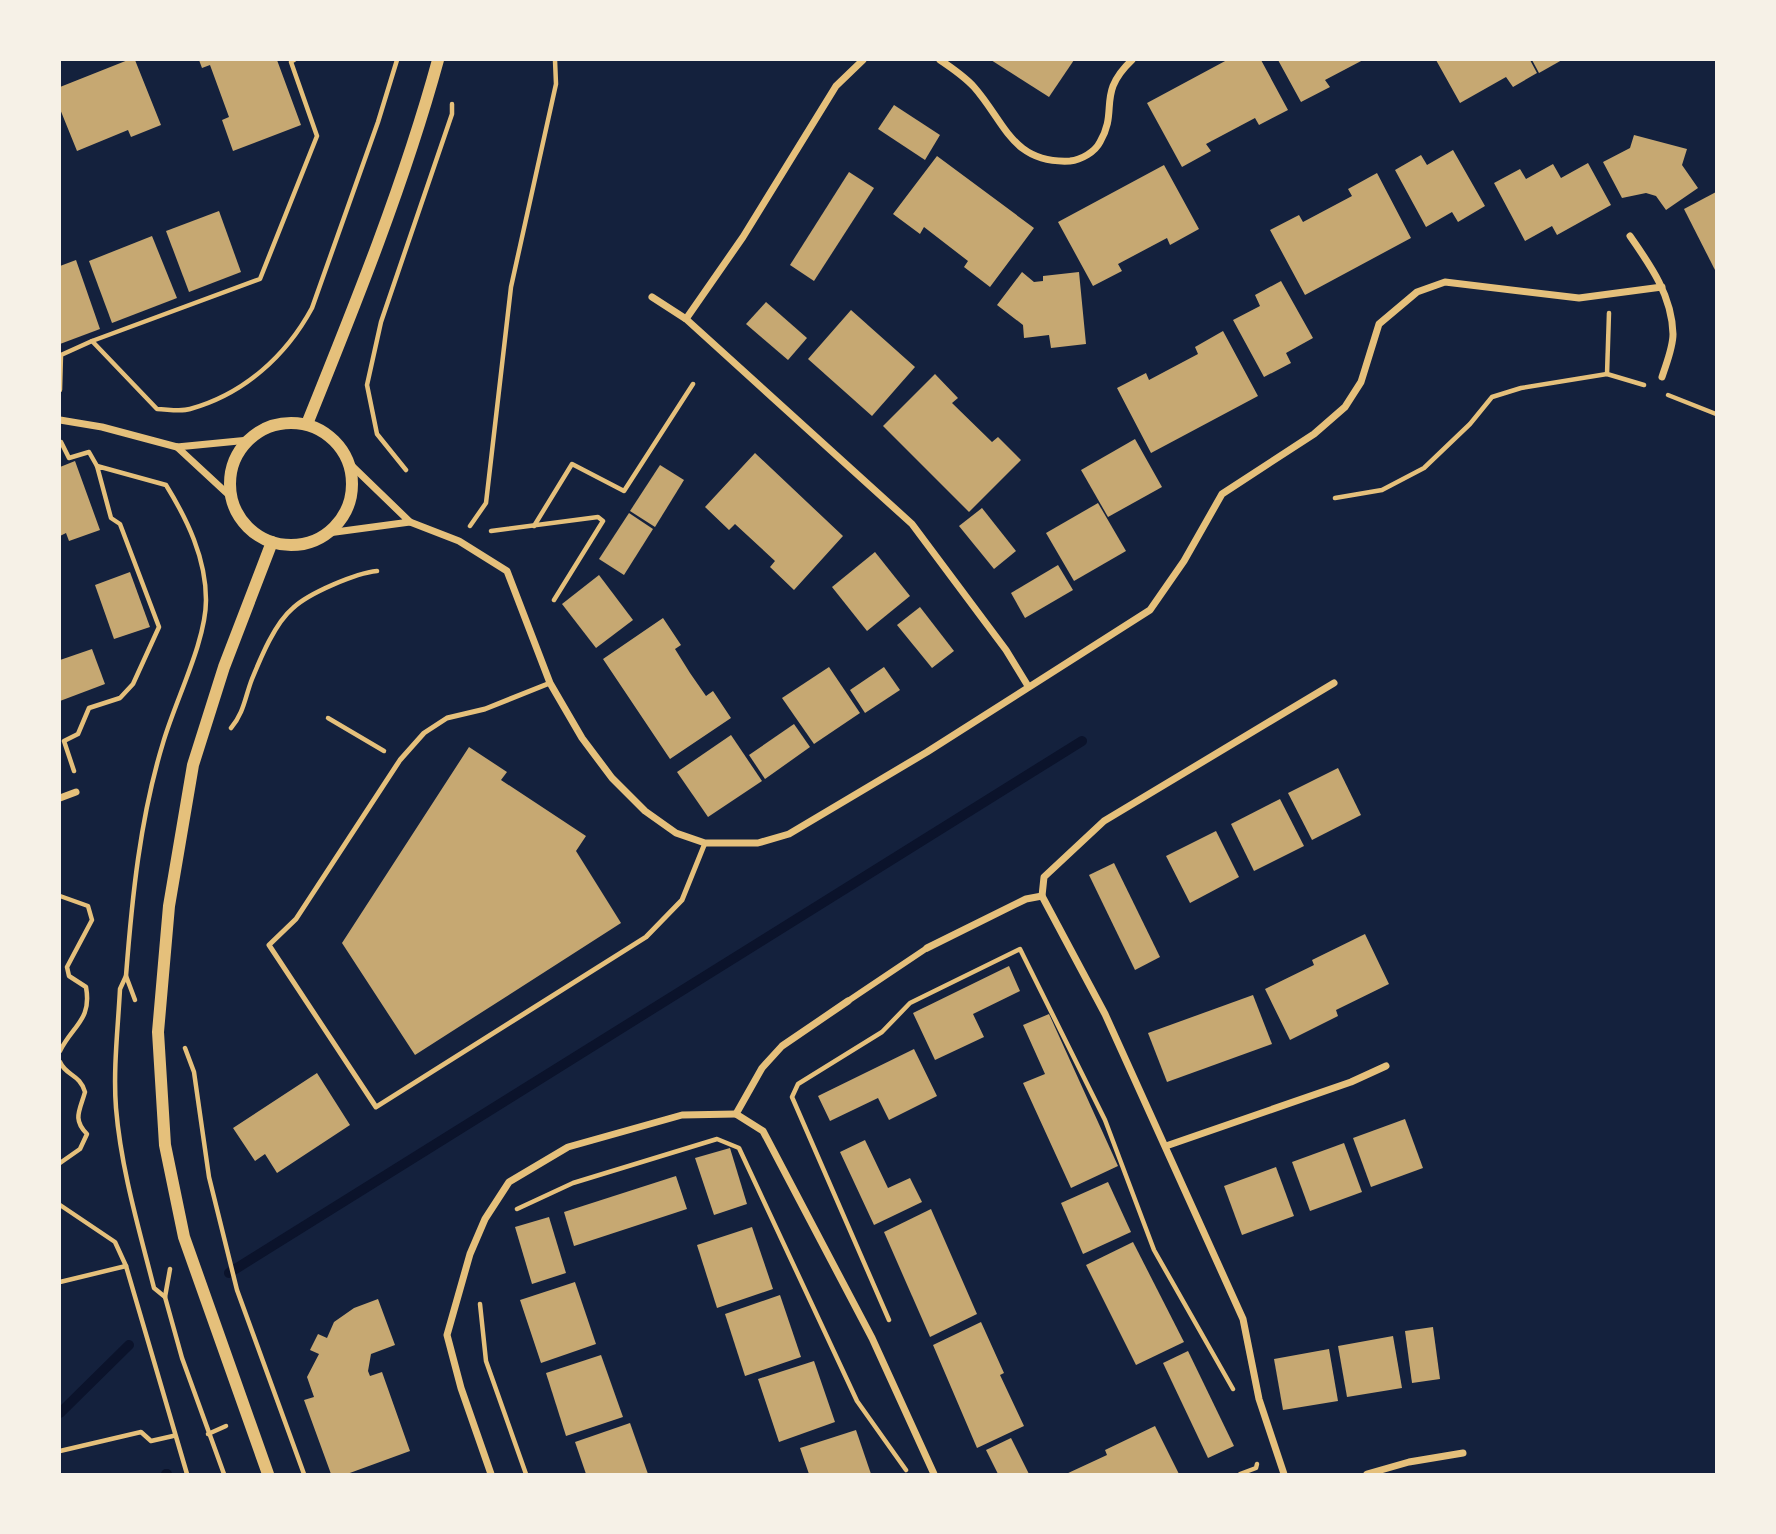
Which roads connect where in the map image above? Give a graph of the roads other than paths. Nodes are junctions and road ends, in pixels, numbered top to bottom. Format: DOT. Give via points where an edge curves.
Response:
graph roads {
  1 [pos="438,60"];
  2 [pos="863,60"];
  3 [pos="940,60"];
  4 [pos="1132,60"];
  5 [pos="1630,236"];
  6 [pos="1662,287"];
  7 [pos="652,297"];
  8 [pos="686,319"];
  9 [pos="1662,377"];
  10 [pos="60,420"];
  11 [pos="307,424"];
  12 [pos="249,440"];
  13 [pos="177,447"];
  14 [pos="349,463"];
  15 [pos="231,497"];
  16 [pos="410,522"];
  17 [pos="328,533"];
  18 [pos="272,542"];
  19 [pos="550,683"];
  20 [pos="1334,683"];
  21 [pos="1028,686"];
  22 [pos="76,792"];
  23 [pos="60,798"];
  24 [pos="705,843"];
  25 [pos="1042,896"];
  26 [pos="927,948"];
  27 [pos="848,1001"];
  28 [pos="1386,1066"];
  29 [pos="736,1114"];
  30 [pos="1166,1146"];
  31 [pos="1463,1453"];
  32 [pos="268,1475"];
  33 [pos="491,1475"];
  34 [pos="934,1475"];
  35 [pos="1284,1475"];
  36 [pos="1367,1475"];
  1 -- 11 [label="street" via="356,302"];
  2 -- 8 [label="street" via="836,86 743,237"];
  3 -- 4 [label="street" via="974,88 1023,150 1051,162 1078,160 1098,146 1117,74"];
  5 -- 6 [label="street"];
  6 -- 9 [label="street" via="1673,336"];
  6 -- 21 [label="street" via="1579,298 1444,282 1417,292 1379,324 1361,382 1345,407 1314,434 1222,494 1150,610"];
  7 -- 8 [label="street"];
  8 -- 21 [label="street" via="912,524"];
  10 -- 13 [label="street"];
  11 -- 12 [label="street" via="286,422"];
  11 -- 14 [label="street" via="332,439"];
  12 -- 13 [label="street"];
  12 -- 15 [label="street" via="236,456 230,476"];
  13 -- 15 [label="street"];
  14 -- 16 [label="street"];
  14 -- 17 [label="street" via="350,501"];
  15 -- 18 [label="street" via="239,517 253,532"];
  16 -- 17 [label="street"];
  16 -- 19 [label="street" via="459,541 507,571"];
  17 -- 18 [label="street" via="310,542"];
  18 -- 32 [label="street" via="195,755 169,906 158,1032 165,1145 181,1224 207,1310"];
  19 -- 24 [label="street" via="612,778 645,811 677,833"];
  19 -- 24 [label="lane" via="447,719 424,733 400,760 296,919 269,945 376,1107 646,937 682,900"];
  20 -- 25 [label="street" via="1104,821 1044,877"];
  21 -- 24 [label="street" via="789,834 758,843"];
  22 -- 23 [label="street"];
  25 -- 26 [label="street" via="1026,899"];
  25 -- 30 [label="street" via="1105,1014"];
  26 -- 27 [label="street"];
  27 -- 29 [label="street" via="782,1045 762,1068"];
  28 -- 30 [label="street"];
  29 -- 33 [label="street" via="682,1115 568,1147 509,1182 470,1254 447,1335"];
  29 -- 34 [label="street" via="763,1130 872,1338"];
  30 -- 35 [label="street" via="1243,1319 1259,1399"];
  31 -- 36 [label="street"];
}
